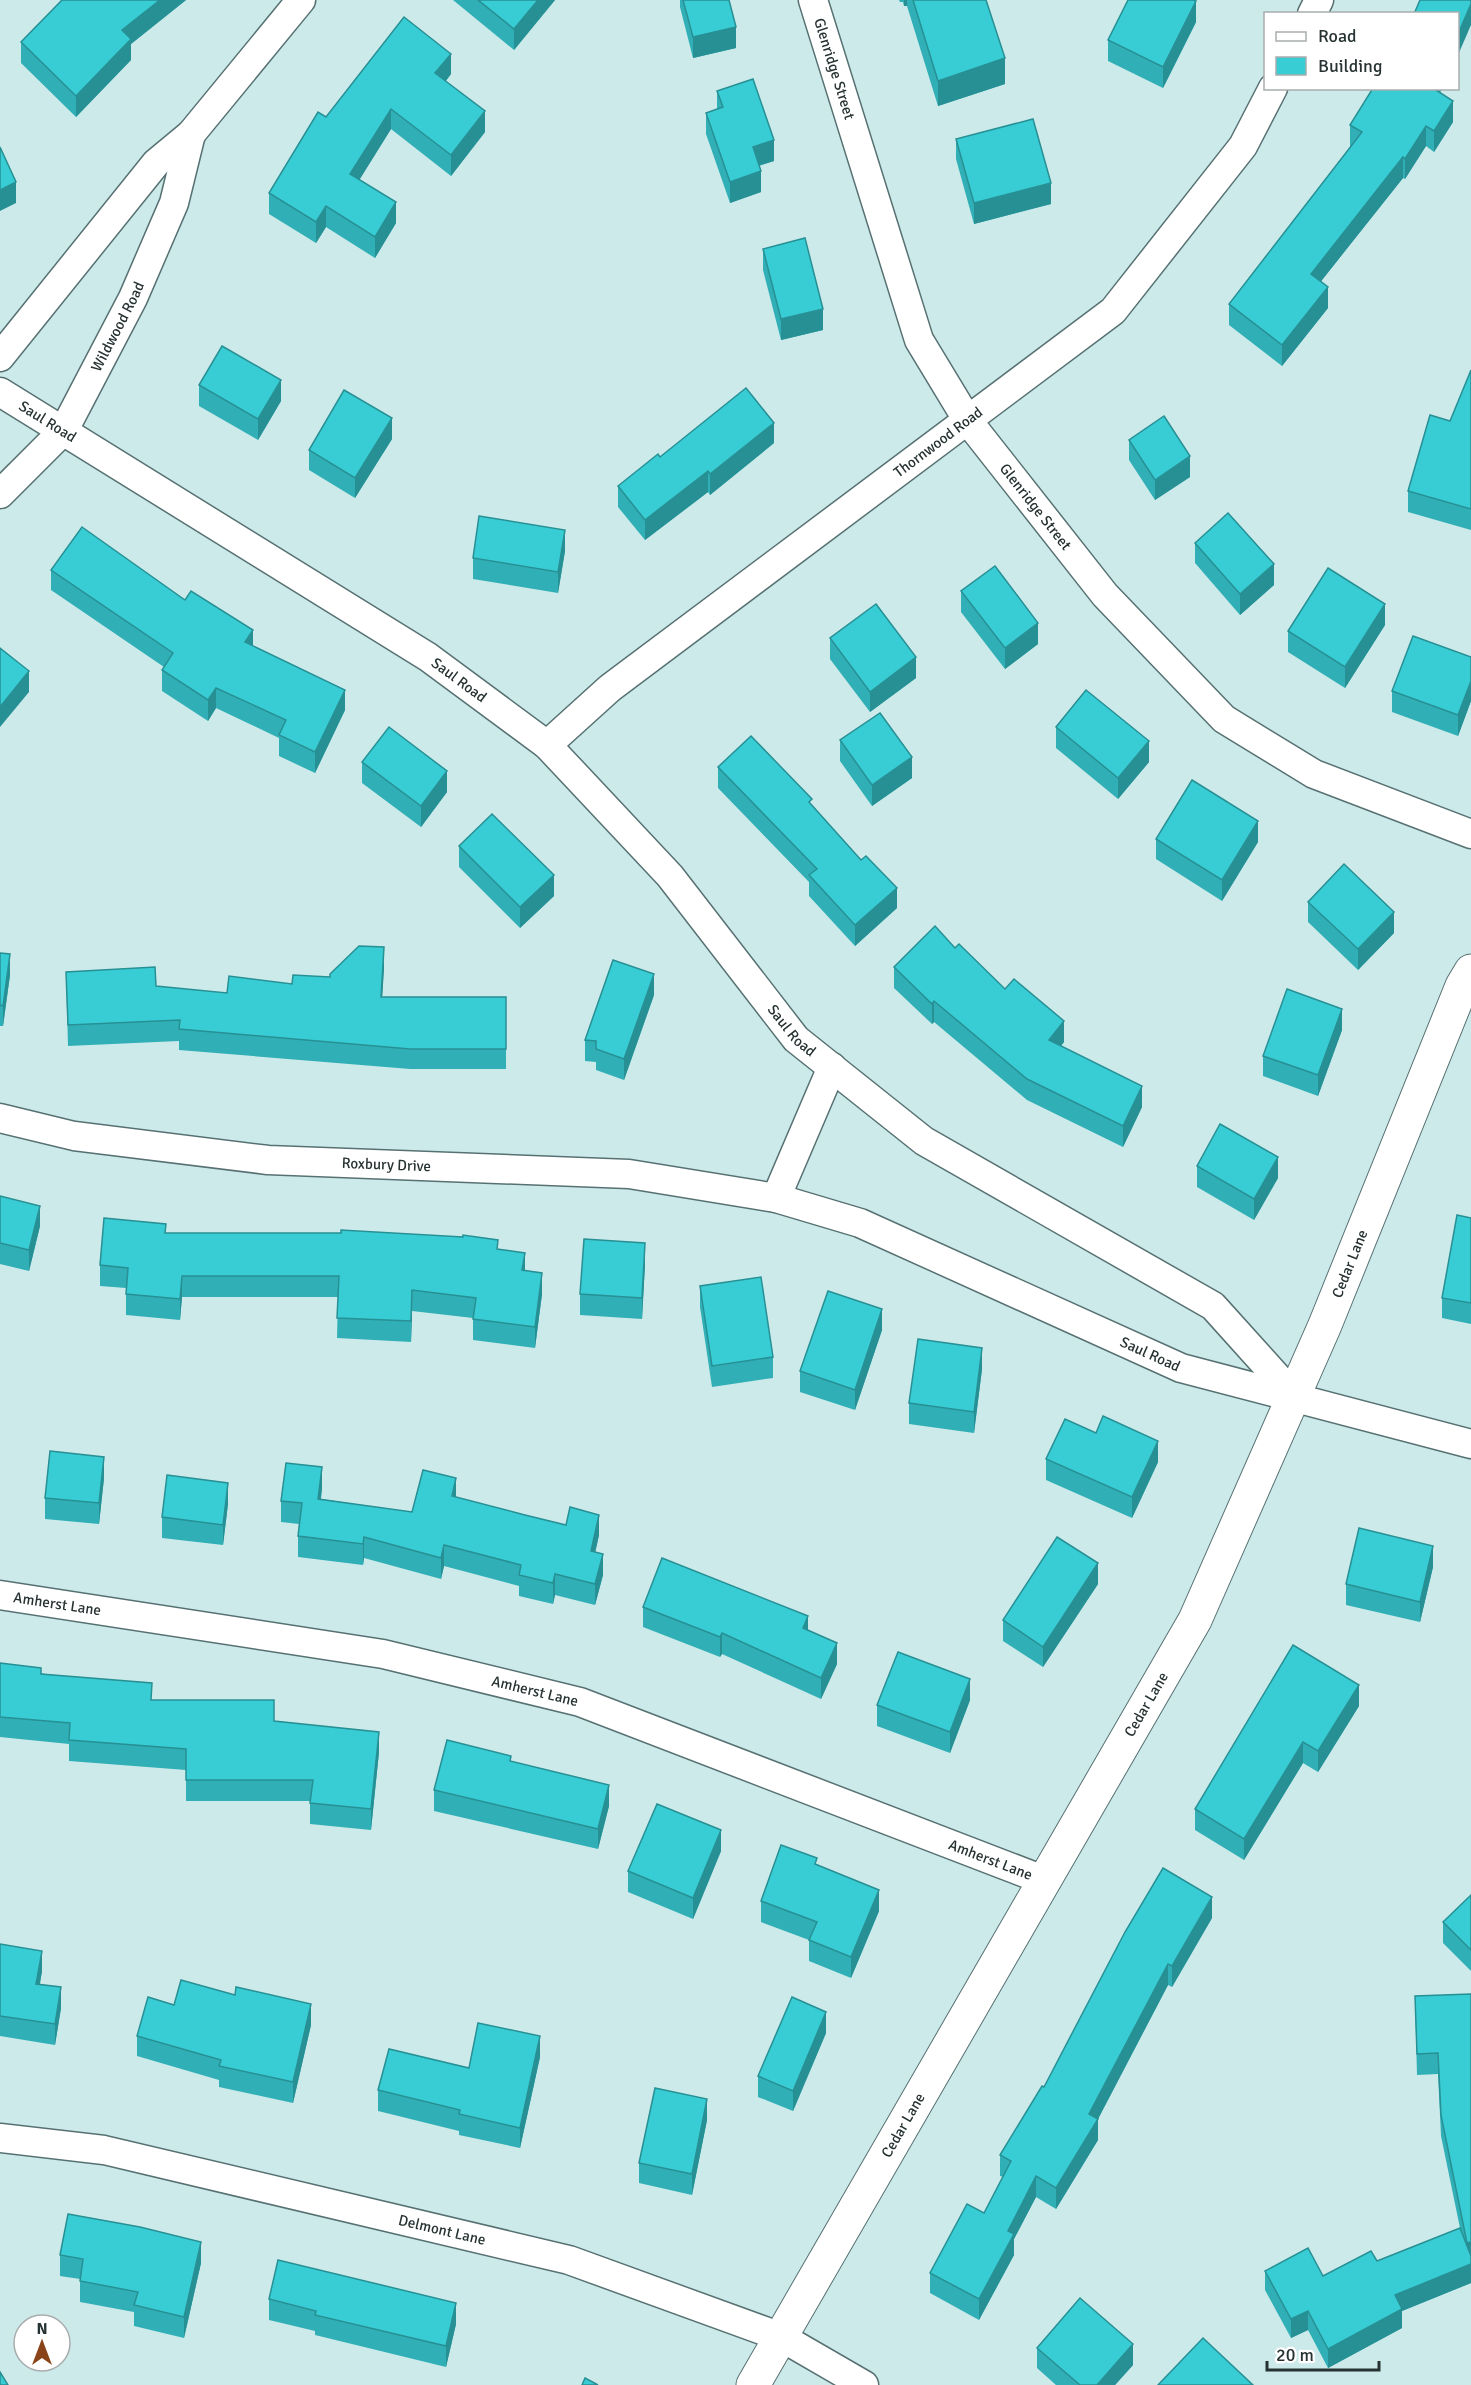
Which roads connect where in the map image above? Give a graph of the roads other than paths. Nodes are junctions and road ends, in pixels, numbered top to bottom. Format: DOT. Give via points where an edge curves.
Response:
graph roads {
  1 [pos="301,0"];
  2 [pos="813,0"];
  3 [pos="1272,90"];
  4 [pos="191,134"];
  5 [pos="0,357"];
  6 [pos="0,392"];
  7 [pos="968,421"];
  8 [pos="64,430"];
  9 [pos="0,494"];
  10 [pos="547,745"];
  11 [pos="1471,834"];
  12 [pos="1471,948"];
  13 [pos="1467,979"];
  14 [pos="832,1067"];
  15 [pos="0,1118"];
  16 [pos="776,1198"];
  17 [pos="1295,1396"];
  18 [pos="1471,1444"];
  19 [pos="0,1595"];
  20 [pos="1046,1881"];
  21 [pos="0,2138"];
  22 [pos="781,2337"];
  23 [pos="753,2385"];
  24 [pos="864,2385"];
  1 -- 4 [label="street, Wildwood Road"];
  2 -- 7 [label="street, Glenridge Street" via="920,340"];
  3 -- 7 [label="street, Thornwood Road" via="1243,146 1113,311"];
  4 -- 5 [label="street, Wildwood Road" via="156,163"];
  4 -- 8 [label="street, Wildwood Road" via="174,203 133,298"];
  6 -- 8 [label="street, Saul Road"];
  7 -- 10 [label="street, Thornwood Road" via="610,688"];
  7 -- 11 [label="street, Glenridge Street" via="1105,595 1224,719 1314,774"];
  8 -- 9 [label="street, Wildwood Road"];
  8 -- 10 [label="street, Saul Road" via="428,657"];
  10 -- 14 [label="street, Saul Road" via="670,876 796,1039"];
  12 -- 13 [label="street, Cedar Lane"];
  13 -- 17 [label="street, Cedar Lane"];
  14 -- 16 [label="street"];
  14 -- 17 [label="street, Saul Road" via="924,1141 1213,1306"];
  15 -- 16 [label="street, Roxbury Drive" via="74,1136 268,1160 629,1174"];
  16 -- 17 [label="street, Saul Road" via="860,1223 1181,1368"];
  17 -- 18 [label="street, Saul Road"];
  17 -- 20 [label="street, Cedar Lane" via="1195,1620"];
  19 -- 20 [label="street, Amherst Lane" via="383,1654 580,1702"];
  20 -- 22 [label="street, Cedar Lane"];
  21 -- 22 [label="street, Delmont Lane" via="104,2150 569,2260"];
  22 -- 23 [label="street, Cedar Lane"];
  22 -- 24 [label="street, Delmont Lane"];
}
